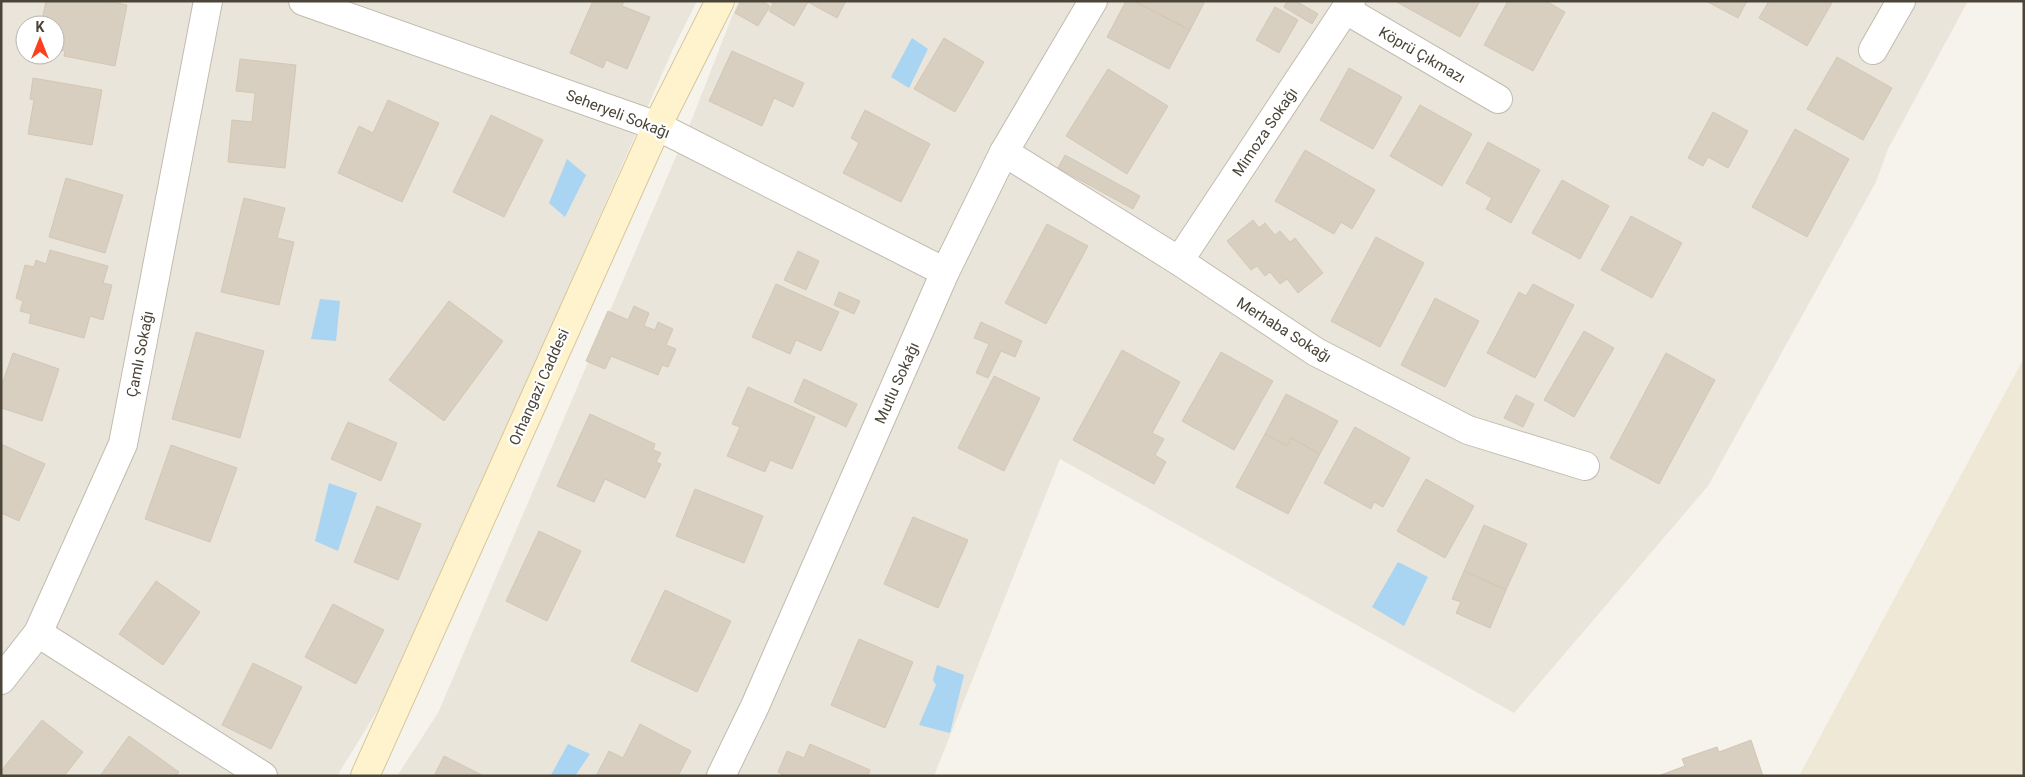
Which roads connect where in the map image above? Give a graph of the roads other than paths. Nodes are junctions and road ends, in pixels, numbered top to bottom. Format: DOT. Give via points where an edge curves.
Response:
graph roads {
  1 [pos="208,1"];
  2 [pos="303,1"];
  3 [pos="720,1"];
  4 [pos="1093,1"];
  5 [pos="1901,1"];
  6 [pos="1348,6"];
  7 [pos="1873,50"];
  8 [pos="1498,99"];
  9 [pos="656,126"];
  10 [pos="1004,152"];
  11 [pos="1179,262"];
  12 [pos="945,272"];
  13 [pos="1585,466"];
  14 [pos="38,634"];
  15 [pos="1,680"];
  16 [pos="263,776"];
  17 [pos="365,776"];
  18 [pos="721,776"];
  1 -- 14 [label="street, Çamlı Sokağı" via="123,444"];
  2 -- 9 [label="street, Seheryeli Sokağı"];
  3 -- 9 [label="street, Orhangazi Caddesi"];
  4 -- 10 [label="street, Mutlu Sokağı"];
  5 -- 7 [label="street"];
  6 -- 8 [label="street, Köprü Çıkmazı"];
  6 -- 11 [label="street, Mimoza Sokağı"];
  9 -- 12 [label="street, Seheryeli Sokağı"];
  9 -- 17 [label="street, Orhangazi Caddesi"];
  10 -- 11 [label="street, Merhaba Sokağı"];
  10 -- 12 [label="street, Mutlu Sokağı"];
  11 -- 13 [label="street, Merhaba Sokağı" via="1316,352 1468,430"];
  12 -- 18 [label="street, Mutlu Sokağı" via="755,706"];
  14 -- 15 [label="street, Çamlı Sokağı"];
  14 -- 16 [label="street"];
}
